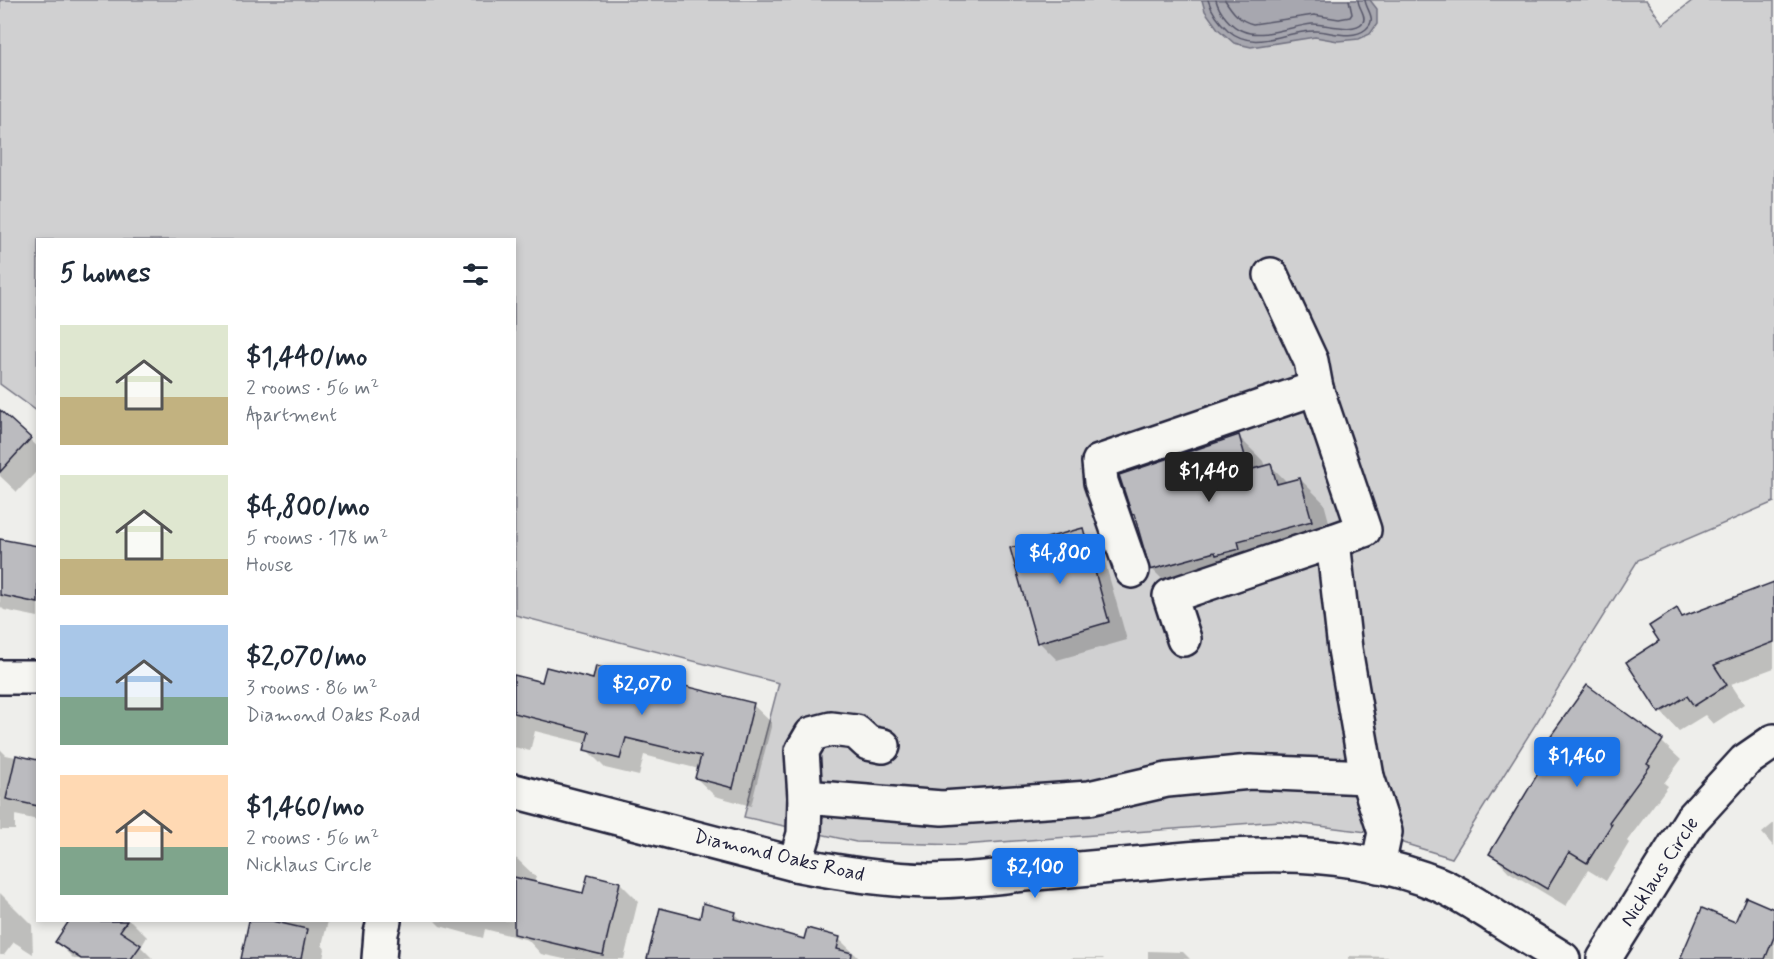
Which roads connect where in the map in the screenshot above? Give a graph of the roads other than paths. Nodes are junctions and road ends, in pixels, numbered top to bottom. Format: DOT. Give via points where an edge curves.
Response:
graph roads {
  1 [pos="1271,275"];
  2 [pos="1316,388"];
  3 [pos="1333,541"];
  4 [pos="1132,571"];
  5 [pos="1184,639"];
  6 [pos="0,677"];
  7 [pos="36,677"];
  8 [pos="1774,741"];
  9 [pos="883,746"];
  10 [pos="1367,777"];
  11 [pos="516,792"];
  12 [pos="805,798"];
  13 [pos="795,864"];
  14 [pos="1378,866"];
  15 [pos="384,922"];
  16 [pos="379,959"];
  17 [pos="1563,959"];
  18 [pos="1604,959"];
  1 -- 2 [label="street" via="1311,361"];
  2 -- 3 [label="street" via="1364,530"];
  2 -- 4 [label="street" via="1099,462 1101,482"];
  3 -- 5 [label="street" via="1170,596"];
  3 -- 10 [label="street" via="1345,650"];
  6 -- 7 [label="street"];
  8 -- 18 [label="street, Nicklaus Circle" via="1745,761 1691,820"];
  9 -- 12 [label="street" via="868,743 856,732 831,729 812,734 802,751"];
  10 -- 12 [label="street" via="1250,772 1167,780 1089,798 942,808"];
  10 -- 14 [label="street" via="1385,832"];
  11 -- 13 [label="street, Diamond Oaks Road"];
  12 -- 13 [label="street" via="804,834"];
  13 -- 14 [label="street, Diamond Oaks Road" via="838,873 931,881 1226,855 1311,855"];
  14 -- 17 [label="street, Diamond Oaks Road" via="1439,885"];
  15 -- 16 [label="street"];
}
